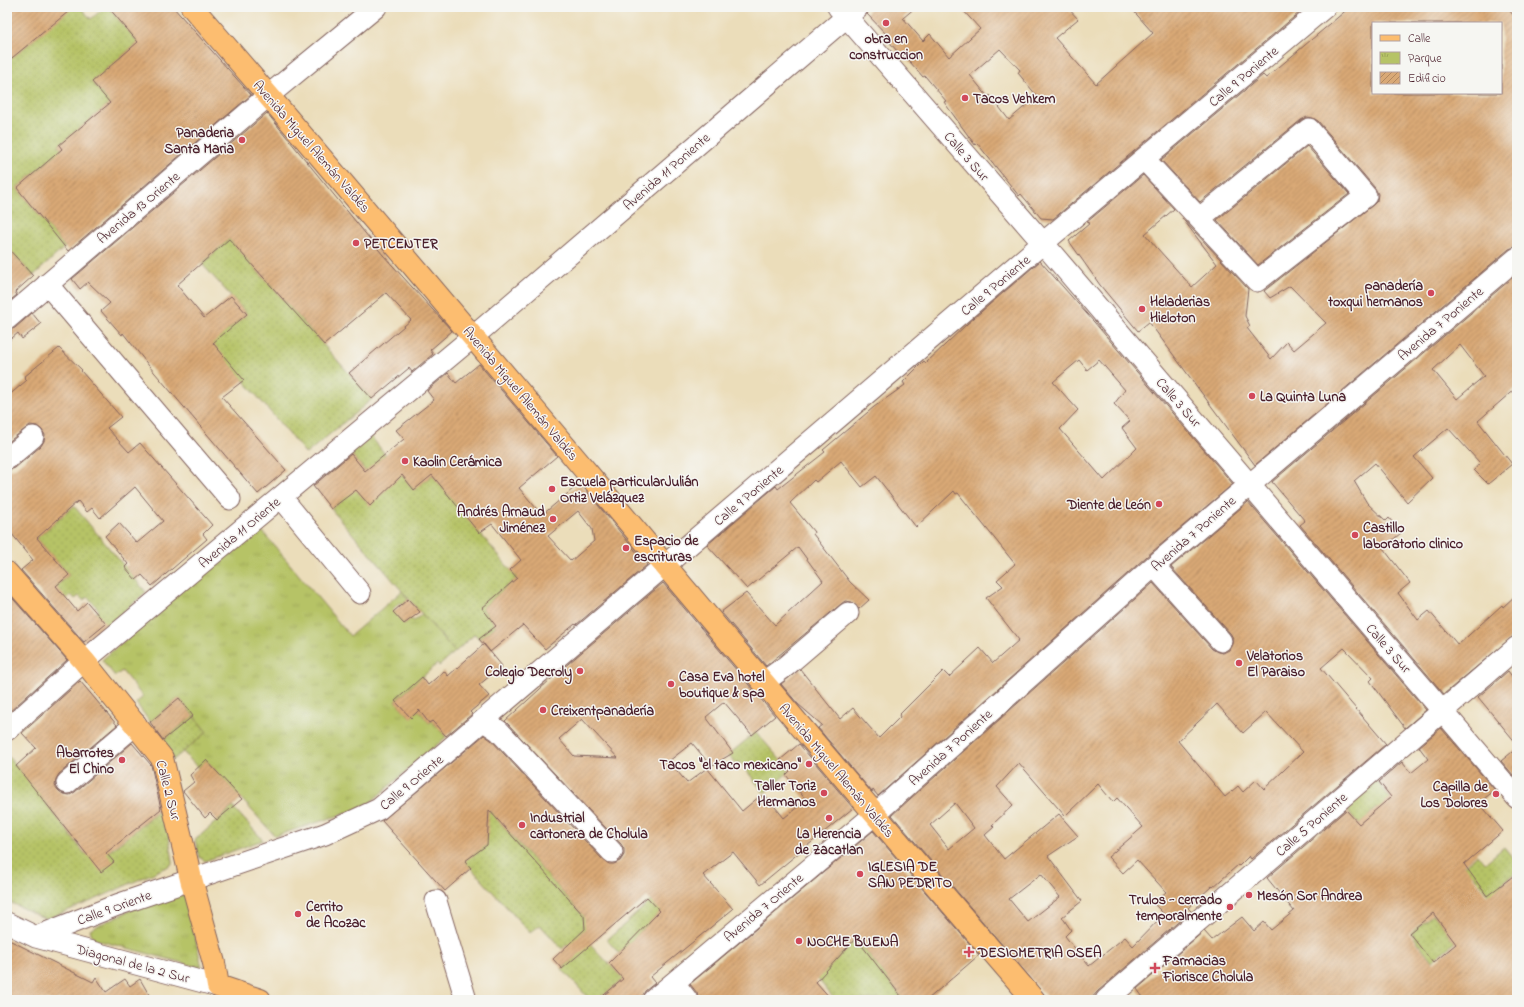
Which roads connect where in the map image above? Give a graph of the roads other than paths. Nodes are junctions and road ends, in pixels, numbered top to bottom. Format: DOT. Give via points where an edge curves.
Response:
graph roads {
  1 [pos="192,7"];
  2 [pos="376,7"];
  3 [pos="1325,7"];
  4 [pos="848,10"];
  5 [pos="270,95"];
  6 [pos="1144,159"];
  7 [pos="1200,218"];
  8 [pos="1043,243"];
  9 [pos="1517,258"];
  10 [pos="47,284"];
  11 [pos="7,319"];
  12 [pos="474,336"];
  13 [pos="33,438"];
  14 [pos="7,460"];
  15 [pos="1249,484"];
  16 [pos="281,497"];
  17 [pos="230,499"];
  18 [pos="666,564"];
  19 [pos="1154,566"];
  20 [pos="7,573"];
  21 [pos="360,593"];
  22 [pos="848,613"];
  23 [pos="1220,641"];
  24 [pos="1517,647"];
  25 [pos="84,661"];
  26 [pos="764,682"];
  27 [pos="1443,710"];
  28 [pos="484,720"];
  29 [pos="136,724"];
  30 [pos="7,730"];
  31 [pos="67,783"];
  32 [pos="1517,798"];
  33 [pos="874,815"];
  34 [pos="612,852"];
  35 [pos="191,879"];
  36 [pos="436,901"];
  37 [pos="8,924"];
  38 [pos="36,937"];
  39 [pos="674,983"];
  40 [pos="218,986"];
  41 [pos="260,1000"];
  42 [pos="466,1000"];
  43 [pos="653,1000"];
  44 [pos="687,1000"];
  45 [pos="1034,1000"];
  46 [pos="1106,1000"];
  1 -- 5 [label="main road, Avenida Miguel Alemán Valdés"];
  2 -- 5 [label="street, Avenida 13 Oriente"];
  3 -- 6 [label="street, Calle 9 Poniente"];
  4 -- 8 [label="street, Calle 3 Sur"];
  4 -- 12 [label="street, Avenida 11 Poniente"];
  5 -- 10 [label="street, Avenida 13 Oriente"];
  5 -- 12 [label="main road, Avenida Miguel Alemán Valdés"];
  6 -- 7 [label="street"];
  6 -- 8 [label="street, Calle 9 Poniente"];
  7 -- 7 [label="street" via="1257,281 1366,196 1309,129"];
  8 -- 15 [label="street, Calle 3 Sur"];
  8 -- 18 [label="street, Calle 9 Poniente"];
  9 -- 15 [label="street, Avenida 7 Poniente"];
  10 -- 11 [label="street, Avenida 13 Oriente"];
  10 -- 17 [label="street"];
  12 -- 16 [label="street, Avenida 11 Oriente"];
  12 -- 18 [label="main road, Avenida Miguel Alemán Valdés"];
  13 -- 14 [label="street"];
  15 -- 19 [label="street, Avenida 7 Poniente"];
  15 -- 27 [label="street, Calle 3 Sur"];
  16 -- 21 [label="street"];
  16 -- 25 [label="street, Avenida 11 Oriente"];
  18 -- 26 [label="main road, Avenida Miguel Alemán Valdés"];
  18 -- 28 [label="street, Calle 9 Oriente"];
  19 -- 23 [label="street"];
  19 -- 33 [label="street, Avenida 7 Poniente"];
  20 -- 25 [label="main road, Calle 2 Sur"];
  22 -- 26 [label="street"];
  24 -- 27 [label="street, Calle 5 Poniente"];
  25 -- 29 [label="main road, Calle 2 Sur"];
  25 -- 30 [label="street, Avenida 11 Oriente"];
  26 -- 33 [label="main road, Avenida Miguel Alemán Valdés"];
  27 -- 32 [label="street, Calle 3 Sur"];
  27 -- 46 [label="street, Calle 5 Poniente"];
  28 -- 34 [label="street" via="499,731"];
  28 -- 35 [label="street, Calle 9 Oriente" via="379,809 325,834"];
  29 -- 31 [label="street"];
  29 -- 35 [label="main road, Calle 2 Sur" via="162,758"];
  33 -- 39 [label="street, Avenida 7 Oriente"];
  33 -- 45 [label="main road, Avenida Miguel Alemán Valdés"];
  35 -- 38 [label="street, Calle 9 Oriente"];
  35 -- 40 [label="main road, Calle 2 Sur"];
  36 -- 42 [label="street"];
  37 -- 38 [label="street, Diagonal de la 2 Sur"];
  38 -- 40 [label="street, Diagonal de la 2 Sur"];
  39 -- 43 [label="street, Avenida 7 Oriente"];
  39 -- 44 [label="street"];
  40 -- 41 [label="main road, Diagonal de la 2 Sur"];
}
